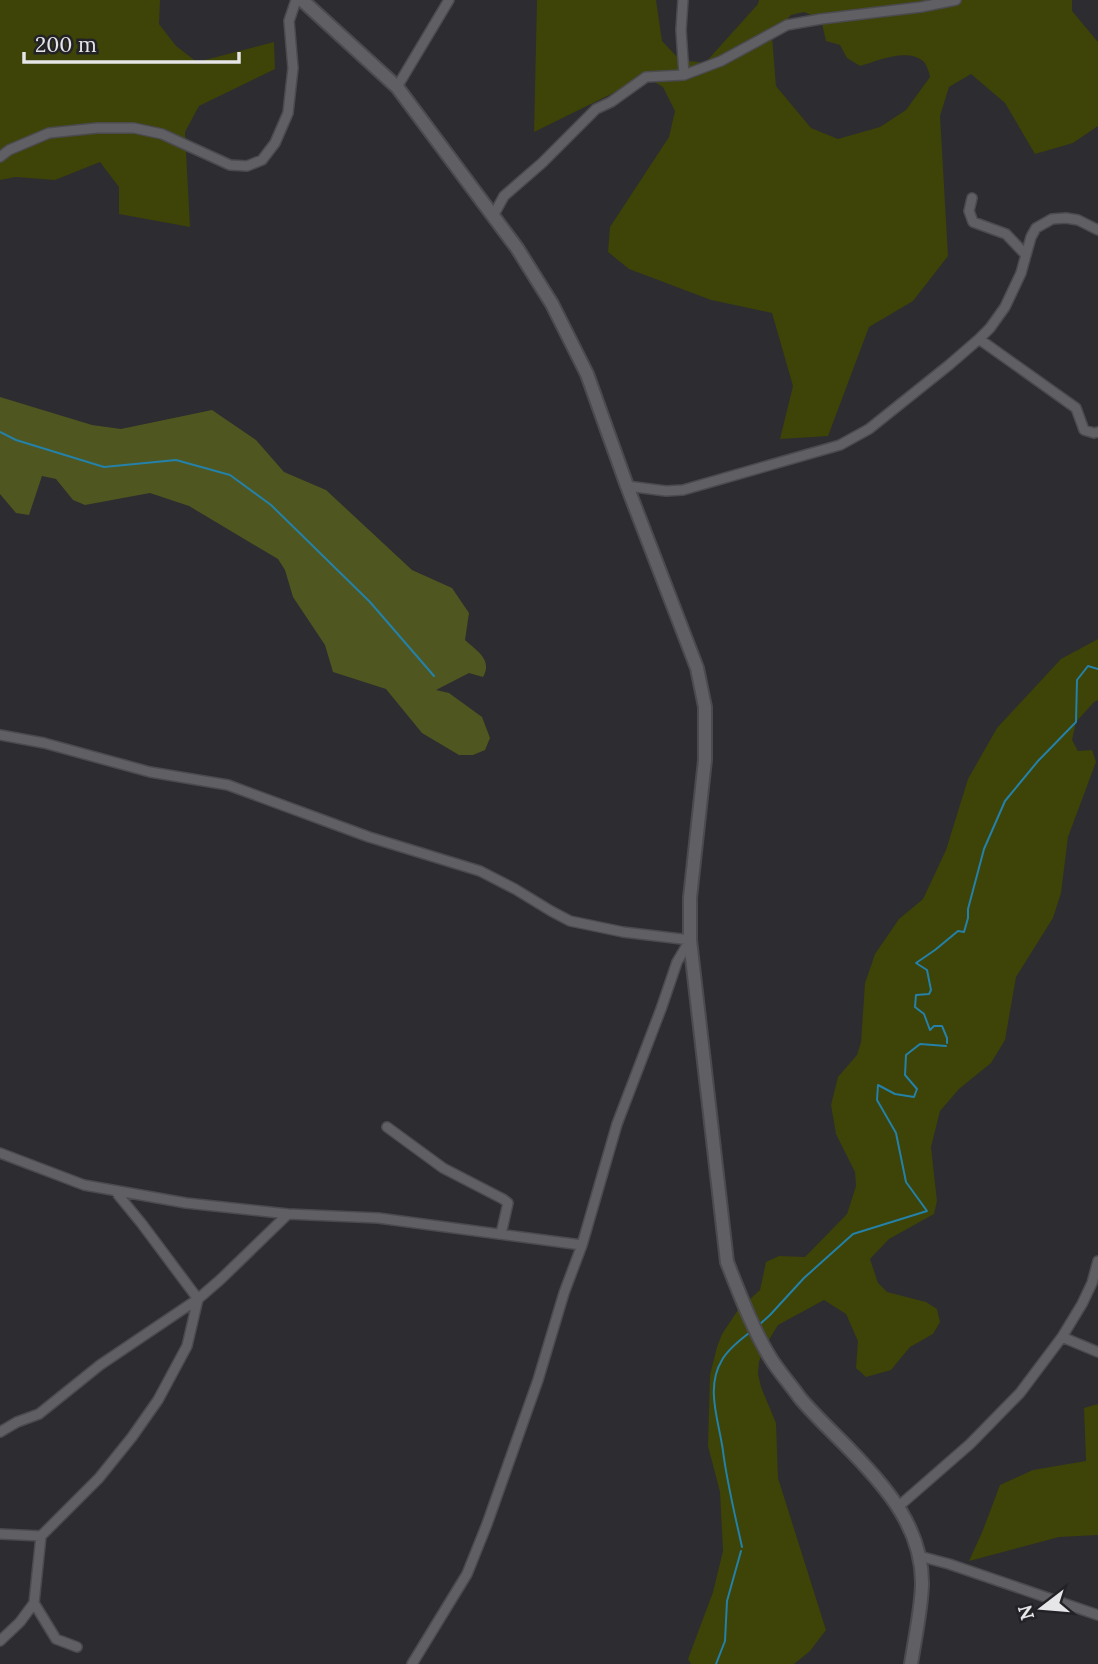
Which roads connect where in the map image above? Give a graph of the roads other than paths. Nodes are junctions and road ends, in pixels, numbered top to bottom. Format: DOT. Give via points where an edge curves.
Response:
graph roads {
  1 [pos="296,0"];
  2 [pos="302,0"];
  3 [pos="449,0"];
  4 [pos="683,0"];
  5 [pos="956,0"];
  6 [pos="684,75"];
  7 [pos="397,87"];
  8 [pos="0,157"];
  9 [pos="972,198"];
  10 [pos="493,216"];
  11 [pos="1096,227"];
  12 [pos="1026,255"];
  13 [pos="979,339"];
  14 [pos="1098,432"];
  15 [pos="627,486"];
  16 [pos="0,734"];
  17 [pos="690,940"];
  18 [pos="387,1127"];
  19 [pos="0,1153"];
  20 [pos="114,1191"];
  21 [pos="288,1214"];
  22 [pos="500,1234"];
  23 [pos="582,1245"];
  24 [pos="1098,1261"];
  25 [pos="198,1299"];
  26 [pos="1062,1337"];
  27 [pos="1098,1352"];
  28 [pos="0,1432"];
  29 [pos="899,1506"];
  30 [pos="0,1534"];
  31 [pos="41,1536"];
  32 [pos="919,1556"];
  33 [pos="34,1603"];
  34 [pos="1098,1615"];
  35 [pos="0,1641"];
  36 [pos="77,1647"];
  37 [pos="412,1664"];
  38 [pos="911,1664"];
  1 -- 8 [label="street" via="289,21 292,68 288,113 262,160 247,166 230,165 162,134 134,128 49,133"];
  2 -- 7 [label="street"];
  3 -- 7 [label="street"];
  4 -- 6 [label="street"];
  5 -- 6 [label="street" via="787,25 721,61"];
  6 -- 10 [label="street" via="646,77 596,109 504,196"];
  7 -- 10 [label="street"];
  9 -- 12 [label="street" via="969,211 973,222 1006,234"];
  10 -- 15 [label="street" via="552,304 587,374"];
  11 -- 12 [label="street" via="1066,218 1043,222 1035,228"];
  12 -- 13 [label="street" via="1005,307"];
  13 -- 14 [label="street" via="1076,408 1084,430"];
  13 -- 15 [label="street" via="869,429 840,445 683,489"];
  15 -- 17 [label="street" via="697,668 705,707"];
  16 -- 17 [label="street" via="150,772 228,785 369,837 480,871 570,920"];
  17 -- 23 [label="street" via="677,962 617,1124"];
  17 -- 29 [label="street" via="727,1262 771,1359 802,1400"];
  18 -- 22 [label="street" via="443,1168 508,1203"];
  19 -- 20 [label="street" via="84,1185"];
  20 -- 21 [label="street"];
  20 -- 25 [label="street"];
  21 -- 22 [label="street" via="378,1218"];
  21 -- 25 [label="street"];
  22 -- 23 [label="street"];
  23 -- 37 [label="street" via="467,1574"];
  24 -- 26 [label="street" via="1083,1304"];
  25 -- 28 [label="street" via="100,1365 39,1414"];
  25 -- 31 [label="street" via="187,1346 158,1400 99,1478"];
  26 -- 27 [label="street"];
  26 -- 29 [label="street" via="1020,1393"];
  29 -- 32 [label="street"];
  30 -- 31 [label="street"];
  31 -- 33 [label="street"];
  32 -- 34 [label="street"];
  32 -- 38 [label="street" via="922,1583"];
  33 -- 35 [label="street"];
  33 -- 36 [label="street" via="56,1639"];
}
